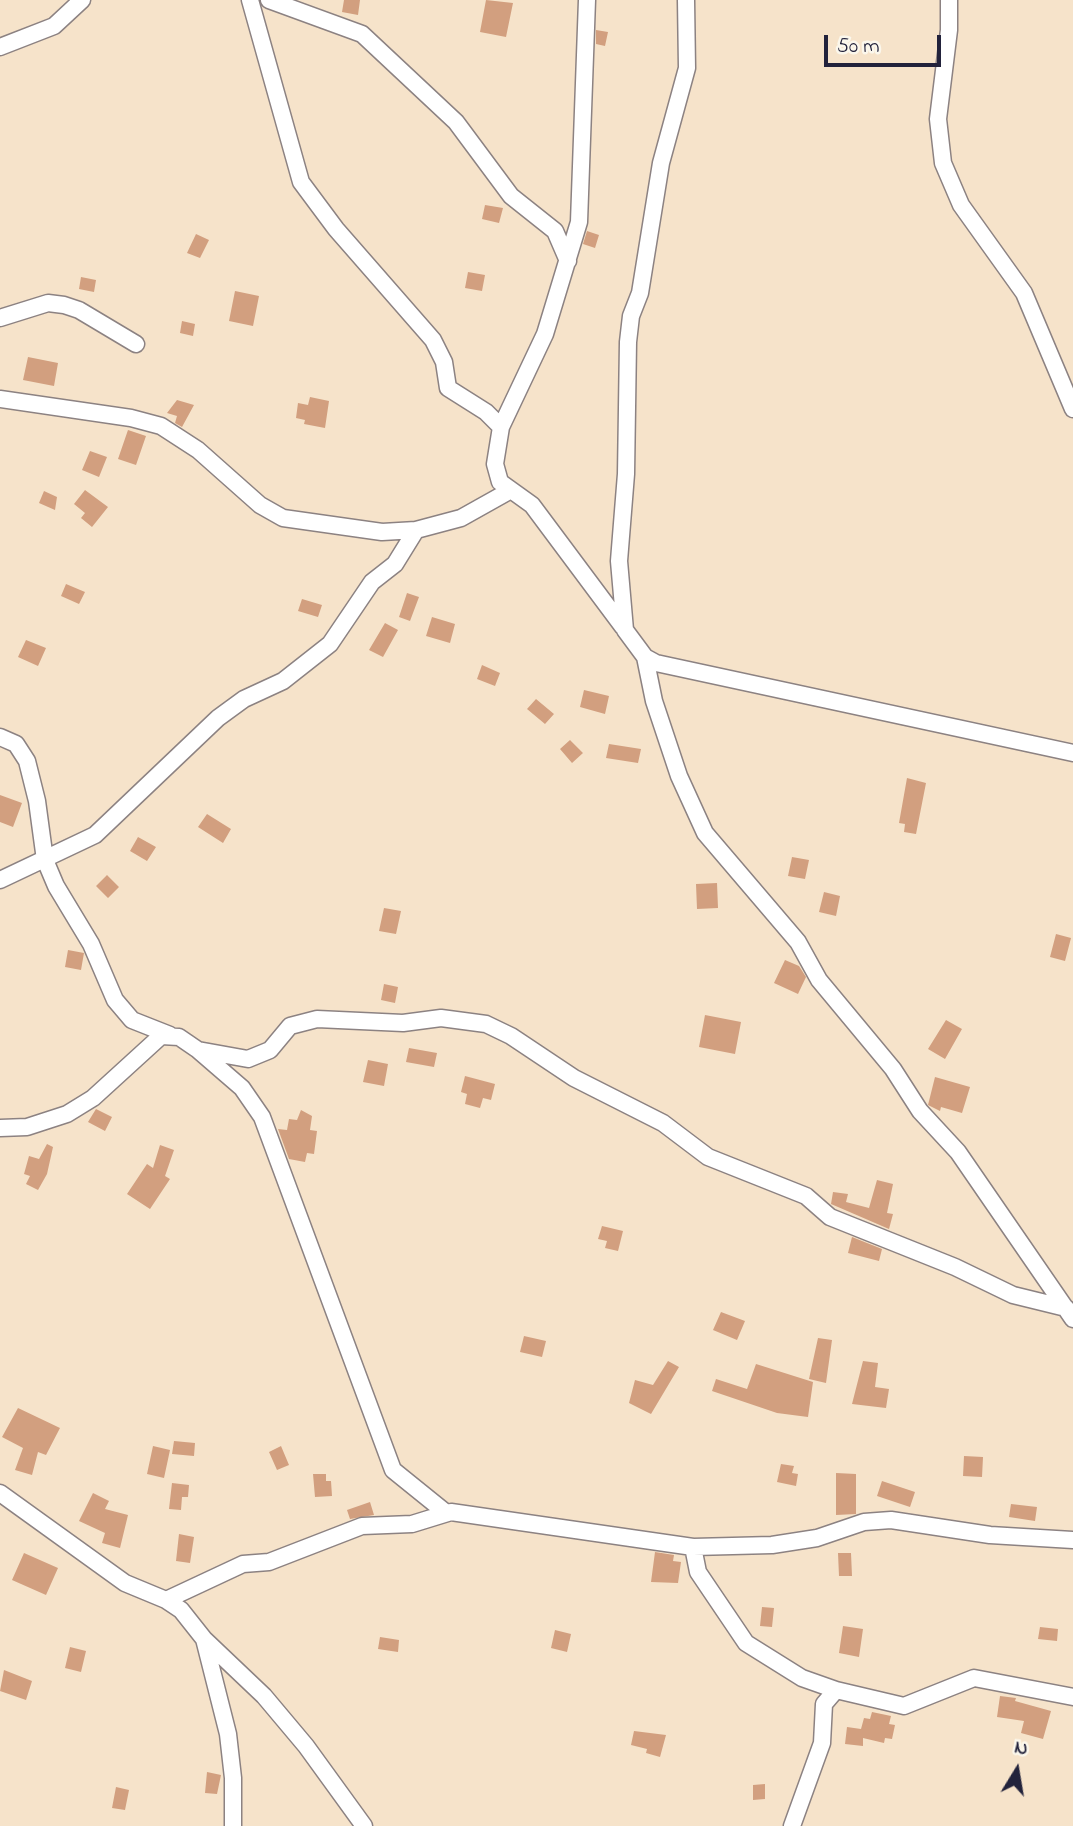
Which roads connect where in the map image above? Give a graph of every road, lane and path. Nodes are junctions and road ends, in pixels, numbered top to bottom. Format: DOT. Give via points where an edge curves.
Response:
graph roads {
  1 [pos="82,0"];
  2 [pos="250,0"];
  3 [pos="269,0"];
  4 [pos="587,0"];
  5 [pos="686,0"];
  6 [pos="949,0"];
  7 [pos="0,47"];
  8 [pos="568,261"];
  9 [pos="0,318"];
  10 [pos="136,344"];
  11 [pos="0,399"];
  12 [pos="1073,409"];
  13 [pos="501,426"];
  14 [pos="511,490"];
  15 [pos="416,530"];
  16 [pos="625,630"];
  17 [pos="645,657"];
  18 [pos="0,737"];
  19 [pos="1073,753"];
  20 [pos="45,860"];
  21 [pos="0,880"];
  22 [pos="170,1035"];
  23 [pos="198,1050"];
  24 [pos="0,1128"];
  25 [pos="1070,1313"];
  26 [pos="0,1493"];
  27 [pos="445,1513"];
  28 [pos="1073,1540"];
  29 [pos="693,1547"];
  30 [pos="166,1600"];
  31 [pos="204,1639"];
  32 [pos="836,1690"];
  33 [pos="1073,1697"];
  34 [pos="233,1826"];
  35 [pos="364,1826"];
  36 [pos="792,1826"];
  1 -- 7 [label="street" via="54,26"];
  2 -- 13 [label="street" via="300,181 433,340 444,362 448,388"];
  3 -- 8 [label="street" via="362,34 456,122 512,196 555,231"];
  4 -- 8 [label="street" via="581,202"];
  5 -- 16 [label="street" via="687,68 661,163 628,342 619,561"];
  6 -- 12 [label="street" via="938,119 943,163 961,205 1024,293"];
  8 -- 13 [label="street" via="545,334"];
  9 -- 10 [label="street" via="48,303 64,305"];
  11 -- 15 [label="street" via="161,426 283,518 383,532"];
  13 -- 14 [label="street" via="495,464 500,482"];
  14 -- 15 [label="street" via="461,518"];
  14 -- 16 [label="street" via="541,515"];
  15 -- 20 [label="street" via="396,564 372,582 330,644 282,681 218,718 101,830"];
  16 -- 17 [label="street"];
  17 -- 19 [label="street" via="697,673"];
  17 -- 25 [label="street" via="679,776 705,833 798,942 819,980 893,1069 920,1111 946,1137"];
  18 -- 20 [label="street" via="16,744 30,770"];
  20 -- 21 [label="street"];
  20 -- 22 [label="street" via="120,1008 132,1020"];
  22 -- 23 [label="street"];
  22 -- 24 [label="street" via="152,1042 93,1098 67,1114 26,1127"];
  23 -- 25 [label="street" via="248,1059 270,1050 290,1026 317,1019 403,1023 442,1017 485,1024 574,1078 663,1123 708,1157 806,1196 830,1217 1013,1295"];
  23 -- 27 [label="street" via="248,1095 262,1117 393,1470"];
  26 -- 30 [label="street" via="125,1583"];
  27 -- 29 [label="street" via="461,1511"];
  27 -- 30 [label="street" via="412,1524 362,1526 269,1562 243,1564"];
  28 -- 29 [label="street" via="990,1535 891,1520 772,1545"];
  29 -- 32 [label="street" via="698,1572 746,1643 802,1678"];
  30 -- 31 [label="street" via="181,1610"];
  31 -- 34 [label="street" via="228,1734"];
  31 -- 35 [label="street" via="264,1696"];
  32 -- 33 [label="street" via="904,1706 974,1678"];
  32 -- 36 [label="street" via="824,1704 822,1743"];
}
